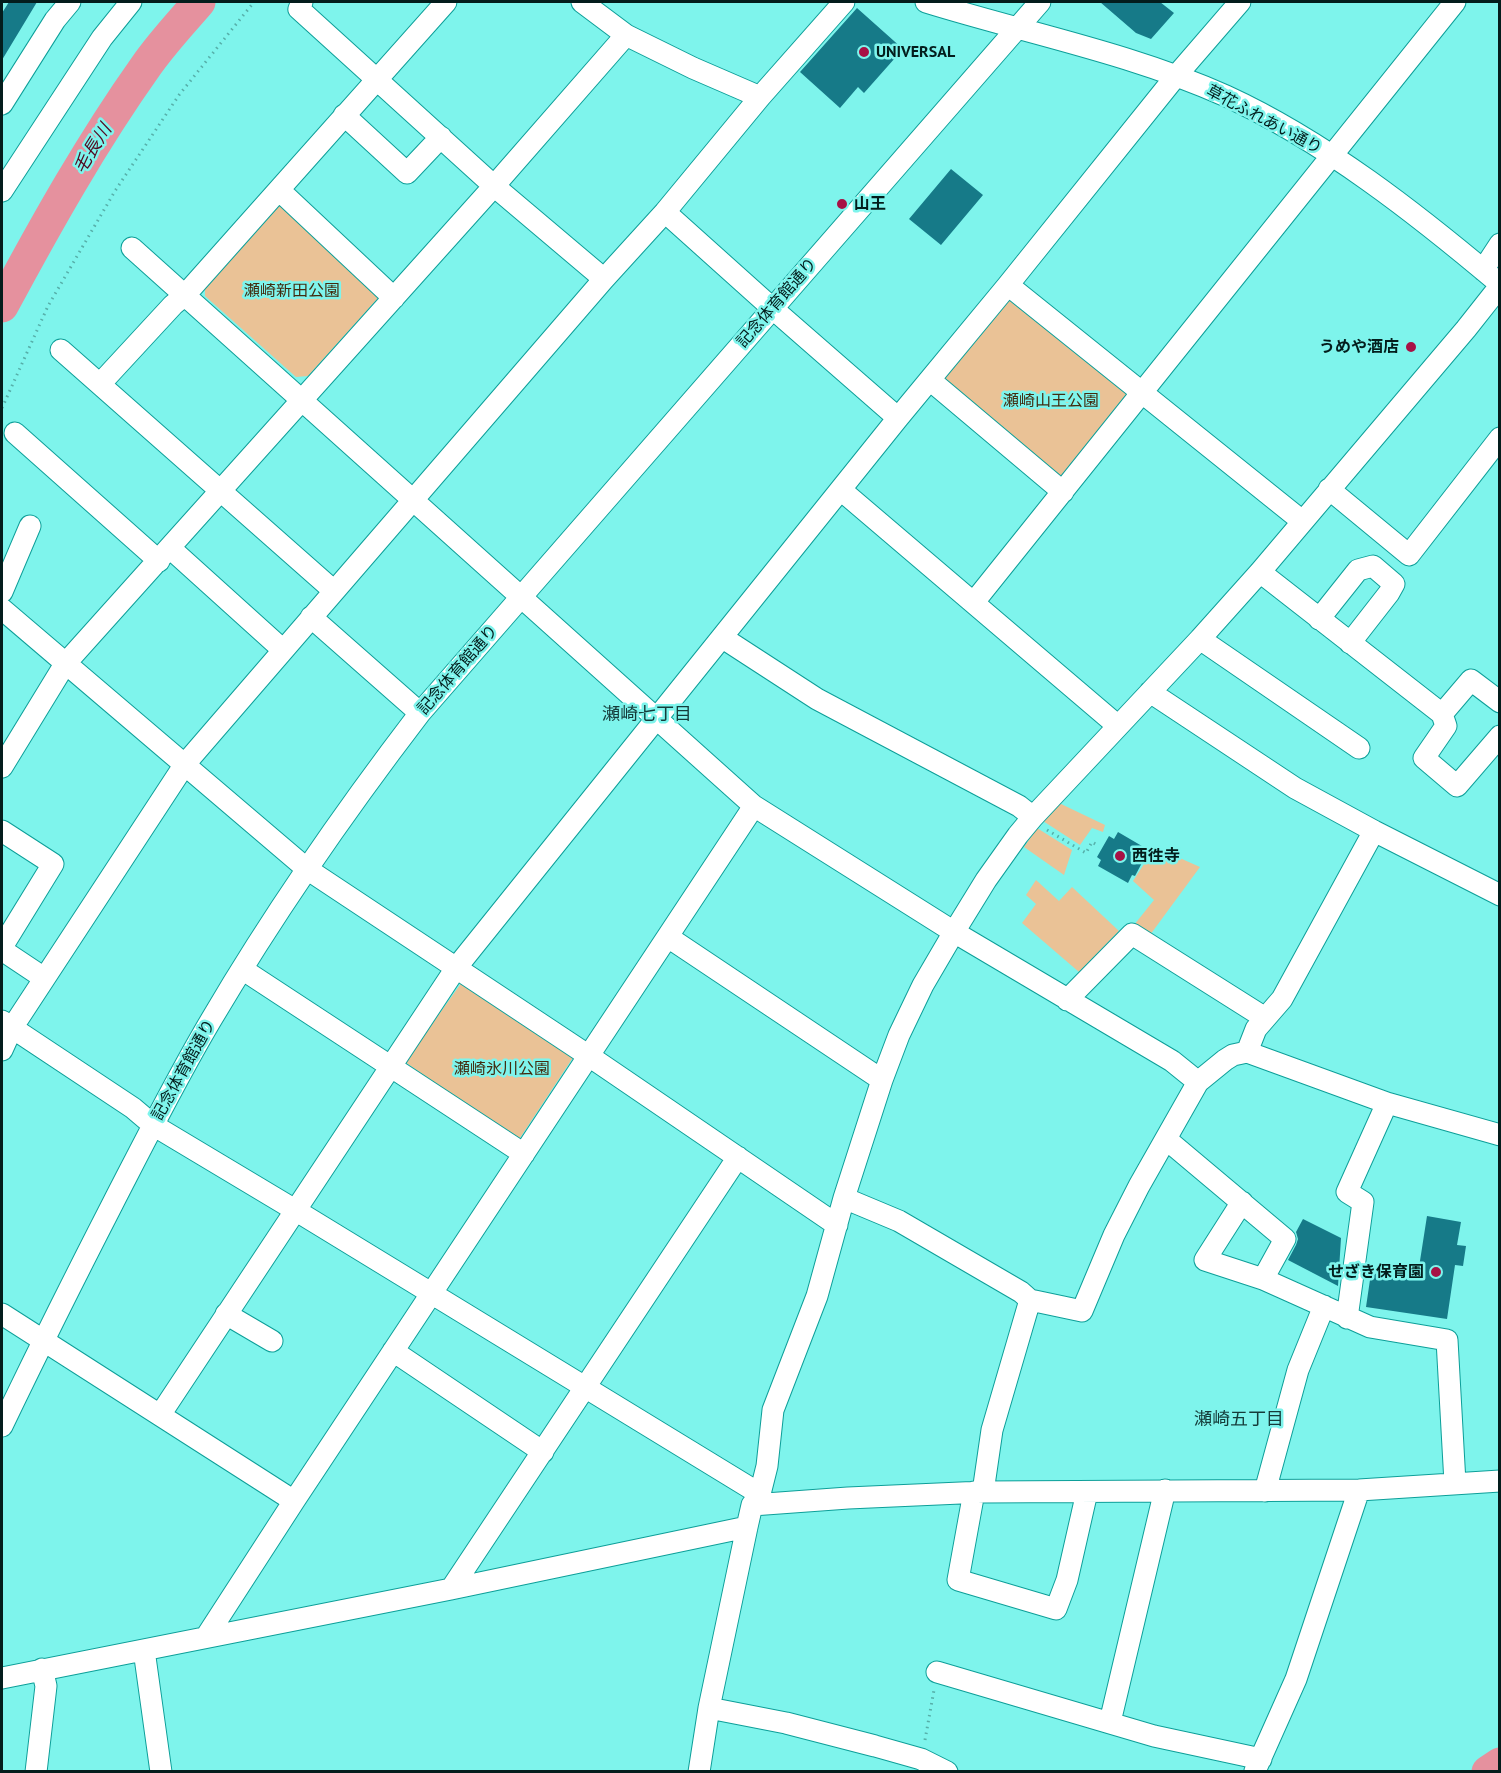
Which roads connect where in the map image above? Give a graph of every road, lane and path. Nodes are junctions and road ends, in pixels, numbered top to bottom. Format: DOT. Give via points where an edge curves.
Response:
graph roads {
  1 [pos="70,2"];
  2 [pos="131,2"];
  3 [pos="254,2"];
  4 [pos="446,2"];
  5 [pos="582,2"];
  6 [pos="844,2"];
  7 [pos="926,2"];
  8 [pos="1040,2"];
  9 [pos="1240,2"];
  10 [pos="1455,2"];
  11 [pos="300,5"];
  12 [pos="1017,28"];
  13 [pos="626,35"];
  14 [pos="1176,76"];
  15 [pos="376,79"];
  16 [pos="760,97"];
  17 [pos="2,104"];
  18 [pos="344,115"];
  19 [pos="441,137"];
  20 [pos="1331,156"];
  21 [pos="494,186"];
  22 [pos="279,190"];
  23 [pos="2,191"];
  24 [pos="665,212"];
  25 [pos="1500,244"];
  26 [pos="132,248"];
  27 [pos="1483,270"];
  28 [pos="604,279"];
  29 [pos="1008,285"];
  30 [pos="1500,285"];
  31 [pos="185,295"];
  32 [pos="394,298"];
  33 [pos="772,308"];
  34 [pos="61,350"];
  35 [pos="930,380"];
  36 [pos="100,384"];
  37 [pos="1143,392"];
  38 [pos="302,400"];
  39 [pos="2,408"];
  40 [pos="898,418"];
  41 [pos="15,433"];
  42 [pos="1500,438"];
  43 [pos="1329,489"];
  44 [pos="841,490"];
  45 [pos="222,491"];
  46 [pos="1063,492"];
  47 [pos="413,500"];
  48 [pos="1302,521"];
  49 [pos="30,526"];
  50 [pos="164,555"];
  51 [pos="1260,572"];
  52 [pos="334,591"];
  53 [pos="2,592"];
  54 [pos="521,597"];
  55 [pos="974,602"];
  56 [pos="2,609"];
  57 [pos="311,617"];
  58 [pos="1319,619"];
  59 [pos="723,638"];
  60 [pos="1200,639"];
  61 [pos="1350,643"];
  62 [pos="283,650"];
  63 [pos="65,664"];
  64 [pos="1150,692"];
  65 [pos="1500,702"];
  66 [pos="420,713"];
  67 [pos="1442,714"];
  68 [pos="656,719"];
  69 [pos="1118,726"];
  70 [pos="1500,736"];
  71 [pos="1359,748"];
  72 [pos="185,764"];
  73 [pos="2,767"];
  74 [pos="754,806"];
  75 [pos="1032,818"];
  76 [pos="2,831"];
  77 [pos="1374,831"];
  78 [pos="1097,845"];
  79 [pos="307,869"];
  80 [pos="1500,895"];
  81 [pos="954,932"];
  82 [pos="668,937"];
  83 [pos="2,948"];
  84 [pos="456,968"];
  85 [pos="242,969"];
  86 [pos="44,978"];
  87 [pos="1067,1000"];
  88 [pos="1265,1018"];
  89 [pos="7,1025"];
  90 [pos="2,1050"];
  91 [pos="1247,1052"];
  92 [pos="589,1056"];
  93 [pos="390,1067"];
  94 [pos="882,1080"];
  95 [pos="1198,1082"];
  96 [pos="1387,1103"];
  97 [pos="153,1125"];
  98 [pos="1500,1135"];
  99 [pos="1166,1139"];
  100 [pos="524,1154"];
  101 [pos="738,1157"];
  102 [pos="844,1198"];
  103 [pos="1242,1202"];
  104 [pos="295,1210"];
  105 [pos="837,1225"];
  106 [pos="1263,1279"];
  107 [pos="431,1293"];
  108 [pos="1030,1300"];
  109 [pos="1324,1306"];
  110 [pos="2,1314"];
  111 [pos="226,1314"];
  112 [pos="1347,1318"];
  113 [pos="43,1340"];
  114 [pos="272,1341"];
  115 [pos="393,1352"];
  116 [pos="586,1387"];
  117 [pos="160,1414"];
  118 [pos="2,1426"];
  119 [pos="543,1452"];
  120 [pos="1500,1481"];
  121 [pos="1455,1483"];
  122 [pos="1165,1490"];
  123 [pos="1359,1490"];
  124 [pos="1265,1491"];
  125 [pos="979,1492"];
  126 [pos="1087,1492"];
  127 [pos="756,1500"];
  128 [pos="294,1501"];
  129 [pos="747,1527"];
  130 [pos="451,1589"];
  131 [pos="206,1638"];
  132 [pos="144,1650"];
  133 [pos="42,1669"];
  134 [pos="938,1672"];
  135 [pos="2,1678"];
  136 [pos="709,1708"];
  137 [pos="1110,1722"];
  138 [pos="921,1759"];
  139 [pos="1258,1765"];
  140 [pos="36,1772"];
  141 [pos="161,1772"];
  142 [pos="699,1772"];
  143 [pos="946,1772"];
  1 -- 17 [label="street"];
  2 -- 23 [label="street" via="102,38"];
  3 -- 39 [label="path" via="179,95 115,191 48,306"];
  4 -- 15 [label="street"];
  5 -- 13 [label="street"];
  6 -- 16 [label="street"];
  7 -- 12 [label="street, 草花ふれあい通り"];
  8 -- 12 [label="street, 記念体育館通り"];
  9 -- 14 [label="street"];
  10 -- 20 [label="street"];
  11 -- 15 [label="street"];
  12 -- 14 [label="street, 草花ふれあい通り"];
  12 -- 33 [label="street, 記念体育館通り"];
  13 -- 16 [label="street"];
  13 -- 21 [label="street"];
  14 -- 20 [label="street, 草花ふれあい通り" via="1227,97"];
  14 -- 29 [label="street"];
  15 -- 18 [label="street"];
  15 -- 19 [label="street"];
  16 -- 24 [label="street"];
  18 -- 19 [label="street" via="407,173"];
  18 -- 22 [label="street"];
  19 -- 21 [label="street"];
  20 -- 27 [label="street, 草花ふれあい通り" via="1371,181"];
  20 -- 37 [label="street"];
  21 -- 28 [label="street"];
  21 -- 32 [label="street"];
  22 -- 31 [label="street"];
  22 -- 32 [label="street"];
  24 -- 28 [label="street"];
  24 -- 33 [label="street"];
  25 -- 27 [label="street"];
  26 -- 31 [label="street"];
  27 -- 30 [label="street, 草花ふれあい通り"];
  28 -- 47 [label="street"];
  29 -- 35 [label="street"];
  29 -- 37 [label="street"];
  30 -- 43 [label="street"];
  31 -- 36 [label="street"];
  31 -- 38 [label="street"];
  32 -- 38 [label="street"];
  33 -- 40 [label="street"];
  33 -- 54 [label="street, 記念体育館通り"];
  34 -- 36 [label="street"];
  35 -- 40 [label="street"];
  35 -- 46 [label="street"];
  36 -- 45 [label="street"];
  37 -- 46 [label="street"];
  37 -- 48 [label="street"];
  38 -- 45 [label="street"];
  38 -- 47 [label="street"];
  40 -- 44 [label="street"];
  41 -- 50 [label="street"];
  42 -- 43 [label="street" via="1410,555"];
  43 -- 48 [label="street"];
  44 -- 55 [label="street"];
  44 -- 59 [label="street"];
  45 -- 50 [label="street"];
  45 -- 52 [label="street"];
  46 -- 55 [label="street"];
  47 -- 52 [label="street"];
  47 -- 54 [label="street"];
  48 -- 51 [label="street"];
  49 -- 53 [label="street"];
  50 -- 62 [label="street"];
  50 -- 63 [label="street"];
  51 -- 58 [label="street"];
  51 -- 60 [label="street"];
  52 -- 57 [label="street"];
  54 -- 66 [label="street, 記念体育館通り"];
  54 -- 68 [label="street"];
  55 -- 69 [label="street"];
  56 -- 63 [label="street"];
  57 -- 62 [label="street"];
  57 -- 66 [label="street"];
  58 -- 61 [label="street"];
  58 -- 61 [label="street" via="1358,570 1373,566 1394,584"];
  59 -- 68 [label="street"];
  59 -- 75 [label="street" via="818,699 1019,806"];
  60 -- 64 [label="street"];
  60 -- 71 [label="street"];
  61 -- 67 [label="street"];
  62 -- 72 [label="street"];
  63 -- 72 [label="street"];
  63 -- 73 [label="street"];
  64 -- 69 [label="street"];
  64 -- 77 [label="street" via="1295,788"];
  65 -- 67 [label="street" via="1471,680"];
  66 -- 79 [label="street, 記念体育館通り"];
  67 -- 70 [label="street" via="1446,726 1424,758 1457,786"];
  68 -- 74 [label="street"];
  68 -- 84 [label="street"];
  69 -- 75 [label="street"];
  72 -- 79 [label="street"];
  72 -- 86 [label="street"];
  74 -- 81 [label="street"];
  74 -- 82 [label="street"];
  75 -- 78 [label="path" via="1086,853 1092,842"];
  75 -- 81 [label="street"];
  76 -- 83 [label="street" via="53,864"];
  77 -- 80 [label="street"];
  77 -- 88 [label="street" via="1282,999"];
  79 -- 84 [label="street"];
  79 -- 85 [label="street, 記念体育館通り"];
  81 -- 87 [label="street"];
  81 -- 94 [label="street" via="923,985"];
  82 -- 92 [label="street"];
  82 -- 94 [label="street"];
  83 -- 86 [label="street"];
  84 -- 92 [label="street"];
  84 -- 93 [label="street"];
  85 -- 93 [label="street"];
  85 -- 97 [label="street, 記念体育館通り"];
  86 -- 89 [label="street"];
  87 -- 88 [label="street" via="1132,934"];
  87 -- 95 [label="street" via="1163,1056"];
  88 -- 91 [label="street"];
  89 -- 90 [label="street"];
  89 -- 97 [label="street"];
  91 -- 95 [label="street" via="1225,1059"];
  91 -- 96 [label="street"];
  92 -- 100 [label="street"];
  92 -- 101 [label="street"];
  93 -- 100 [label="street"];
  93 -- 104 [label="street"];
  94 -- 102 [label="street"];
  95 -- 99 [label="street"];
  96 -- 98 [label="street"];
  96 -- 112 [label="street" via="1347,1192 1363,1202"];
  97 -- 104 [label="street"];
  97 -- 113 [label="street, 記念体育館通り"];
  99 -- 103 [label="street"];
  99 -- 108 [label="street" via="1114,1234 1083,1311"];
  100 -- 107 [label="street"];
  101 -- 105 [label="street"];
  101 -- 116 [label="street"];
  102 -- 105 [label="street"];
  102 -- 108 [label="street" via="899,1221"];
  103 -- 106 [label="street" via="1285,1239"];
  103 -- 106 [label="street" via="1205,1260"];
  104 -- 107 [label="street"];
  104 -- 111 [label="street"];
  105 -- 127 [label="street" via="817,1296 774,1410 767,1466"];
  106 -- 109 [label="street"];
  107 -- 115 [label="street"];
  107 -- 116 [label="street"];
  108 -- 125 [label="street"];
  109 -- 112 [label="street"];
  109 -- 124 [label="street" via="1298,1370"];
  110 -- 113 [label="street"];
  111 -- 114 [label="street"];
  111 -- 117 [label="street"];
  112 -- 121 [label="street" via="1370,1327 1447,1340"];
  113 -- 117 [label="street"];
  113 -- 118 [label="street, 記念体育館通り"];
  115 -- 119 [label="street"];
  115 -- 128 [label="street"];
  116 -- 119 [label="street"];
  116 -- 127 [label="street"];
  117 -- 128 [label="street"];
  119 -- 130 [label="street"];
  120 -- 121 [label="street"];
  121 -- 123 [label="street"];
  122 -- 124 [label="street"];
  122 -- 126 [label="street"];
  122 -- 137 [label="street"];
  123 -- 124 [label="street"];
  123 -- 139 [label="street" via="1296,1678"];
  125 -- 126 [label="street"];
  125 -- 126 [label="street" via="958,1580 1056,1609 1067,1580"];
  125 -- 127 [label="street"];
  127 -- 129 [label="street"];
  128 -- 131 [label="street"];
  129 -- 130 [label="street"];
  129 -- 136 [label="street"];
  130 -- 131 [label="street"];
  131 -- 132 [label="street"];
  132 -- 133 [label="street"];
  132 -- 141 [label="street"];
  133 -- 135 [label="street"];
  133 -- 140 [label="street" via="46,1686"];
  134 -- 137 [label="street"];
  134 -- 138 [label="path"];
  136 -- 138 [label="street" via="786,1723"];
  136 -- 142 [label="street"];
  137 -- 139 [label="street"];
  138 -- 143 [label="street"];
}
